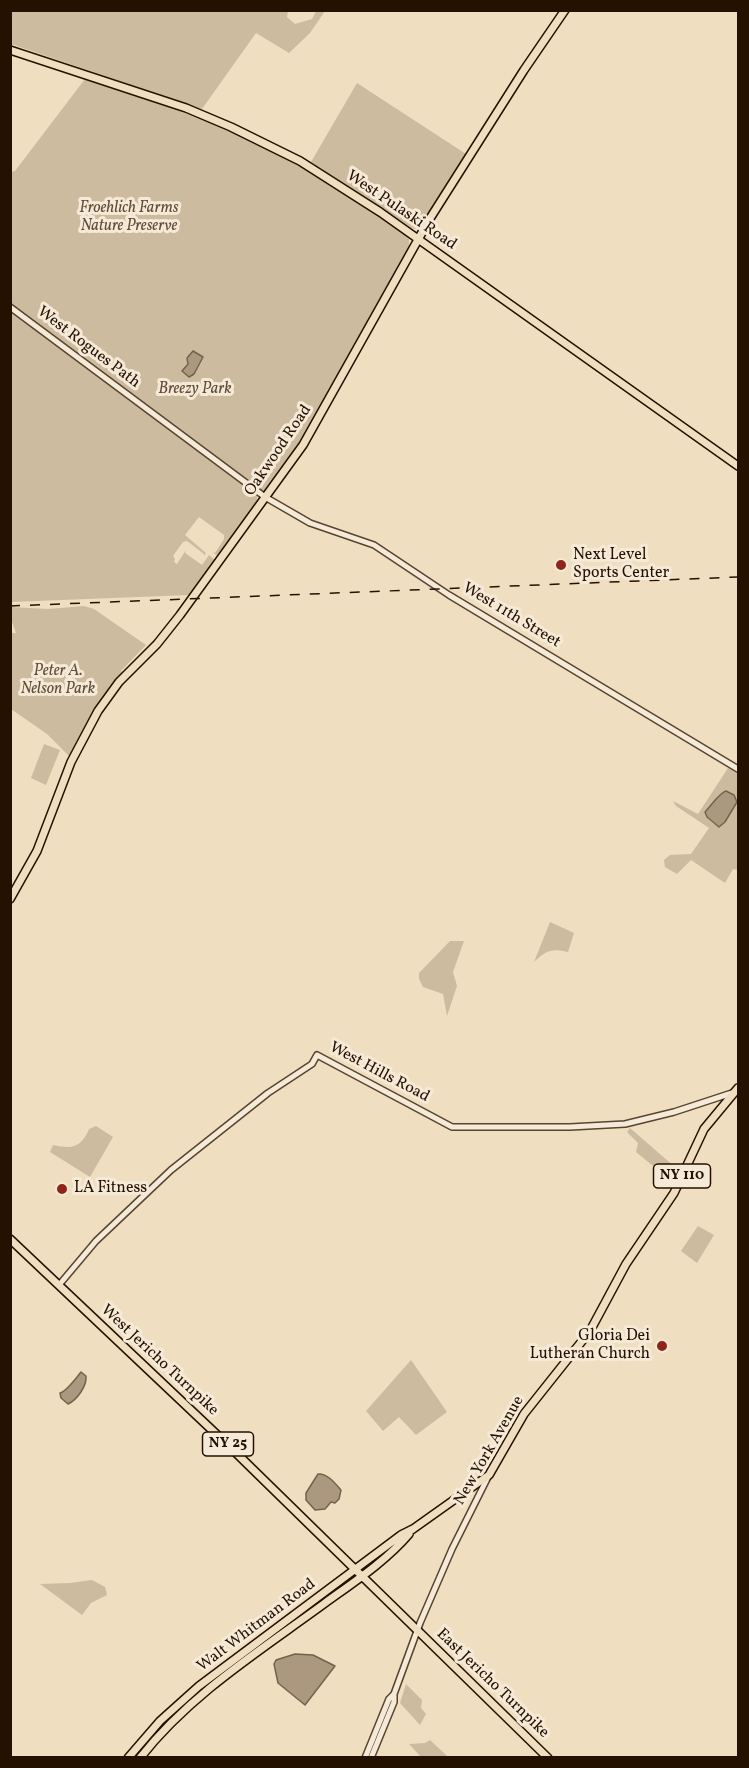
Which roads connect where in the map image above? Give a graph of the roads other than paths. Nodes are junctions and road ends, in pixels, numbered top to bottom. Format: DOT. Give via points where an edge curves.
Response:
graph roads {
  1 [pos="565,10"];
  2 [pos="10,50"];
  3 [pos="418,238"];
  4 [pos="10,307"];
  5 [pos="738,466"];
  6 [pos="265,497"];
  7 [pos="738,769"];
  8 [pos="10,899"];
  9 [pos="735,1091"];
  10 [pos="10,1239"];
  11 [pos="59,1285"];
  12 [pos="501,1453"];
  13 [pos="489,1475"];
  14 [pos="469,1488"];
  15 [pos="482,1489"];
  16 [pos="413,1529"];
  17 [pos="356,1570"];
  18 [pos="362,1577"];
  19 [pos="418,1630"];
  20 [pos="199,1686"];
  21 [pos="394,1694"];
  22 [pos="185,1698"];
  23 [pos="191,1704"];
  24 [pos="169,1724"];
  25 [pos="128,1758"];
  26 [pos="140,1758"];
  27 [pos="365,1758"];
  28 [pos="371,1758"];
  29 [pos="548,1758"];
  1 -- 3 [label="main road, Oakwood Road"];
  2 -- 3 [label="main road, West Pulaski Road" via="161,100 246,134 337,183"];
  3 -- 5 [label="main road, West Pulaski Road"];
  3 -- 6 [label="main road, Oakwood Road" via="310,434"];
  4 -- 6 [label="street, West Rogues Path"];
  6 -- 7 [label="street, West 11th Street" via="309,523 374,545 449,595"];
  6 -- 8 [label="main road, Oakwood Road" via="180,615 98,711 75,754 37,851"];
  9 -- 11 [label="street, West Hills Road" via="674,1113 625,1124 452,1127 317,1055 312,1064 171,1170 96,1241"];
  9 -- 12 [label="main road, New York Avenue / NY 110" via="700,1135 674,1193 626,1264 590,1331 524,1414"];
  10 -- 11 [label="main road, West Jericho Turnpike / NY 25"];
  11 -- 17 [label="main road, West Jericho Turnpike / NY 25"];
  12 -- 13 [label="main road, New York Avenue / NY 110"];
  12 -- 14 [label="main road, Walt Whitman Road / NY 110"];
  13 -- 14 [label="main road, Walt Whitman Road / NY 110"];
  13 -- 15 [label="street, New York Avenue"];
  14 -- 15 [label="street"];
  14 -- 16 [label="main road, Walt Whitman Road / NY 110"];
  15 -- 19 [label="street, New York Avenue"];
  16 -- 17 [label="main road, Walt Whitman Road / NY 110"];
  16 -- 18 [label="main road, Walt Whitman Road / NY 110"];
  17 -- 18 [label="main road, West Jericho Turnpike / NY 25"];
  17 -- 20 [label="main road, Walt Whitman Road / NY 110"];
  18 -- 19 [label="main road, West Jericho Turnpike / NY 25"];
  18 -- 23 [label="main road, Walt Whitman Road / NY 110"];
  19 -- 21 [label="street, New York Avenue"];
  19 -- 29 [label="main road, East Jericho Turnpike / NY 25"];
  20 -- 22 [label="main road, Walt Whitman Road / NY 110"];
  20 -- 23 [label="main road" via="191,1696"];
  21 -- 27 [label="street, New York Avenue"];
  21 -- 28 [label="street, New York Avenue"];
  22 -- 24 [label="main road" via="187,1703"];
  22 -- 25 [label="main road, Walt Whitman Road / NY 110"];
  23 -- 24 [label="main road, Walt Whitman Road / NY 110"];
  24 -- 26 [label="main road, Walt Whitman Road / NY 110"];
}
